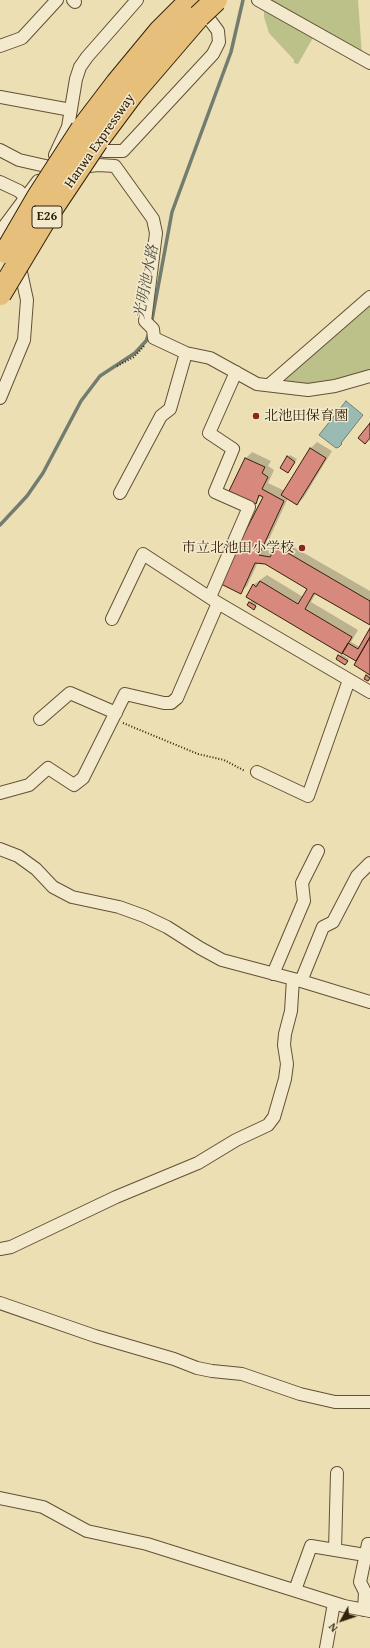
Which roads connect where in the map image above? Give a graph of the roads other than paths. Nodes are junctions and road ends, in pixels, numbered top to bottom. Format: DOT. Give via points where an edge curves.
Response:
graph roads {
  1 [pos="57,0"];
  2 [pos="138,0"];
  3 [pos="216,0"];
  4 [pos="258,0"];
  5 [pos="193,5"];
  6 [pos="0,46"];
  7 [pos="370,63"];
  8 [pos="0,97"];
  9 [pos="71,110"];
  10 [pos="82,132"];
  11 [pos="0,150"];
  12 [pos="50,167"];
  13 [pos="0,182"];
  14 [pos="25,197"];
  15 [pos="0,232"];
  16 [pos="2,250"];
  17 [pos="0,294"];
  18 [pos="370,297"];
  19 [pos="186,353"];
  20 [pos="236,372"];
  21 [pos="370,376"];
  22 [pos="4,379"];
  23 [pos="269,385"];
  24 [pos="0,398"];
  25 [pos="120,493"];
  26 [pos="214,600"];
  27 [pos="112,619"];
  28 [pos="349,680"];
  29 [pos="370,692"];
  30 [pos="114,716"];
  31 [pos="40,719"];
  32 [pos="257,772"];
  33 [pos="0,793"];
  34 [pos="0,848"];
  35 [pos="318,851"];
  36 [pos="370,863"];
  37 [pos="274,974"];
  38 [pos="297,980"];
  39 [pos="370,1002"];
  40 [pos="0,1249"];
  41 [pos="0,1303"];
  42 [pos="370,1402"];
  43 [pos="337,1473"];
  44 [pos="0,1498"];
  45 [pos="370,1544"];
  46 [pos="335,1550"];
  47 [pos="365,1555"];
  48 [pos="295,1590"];
  49 [pos="334,1603"];
  50 [pos="367,1610"];
  51 [pos="326,1648"];
  1 -- 6 [label="street" via="22,38"];
  2 -- 9 [label="street" via="80,67"];
  3 -- 5 [label="highway, Hanwa Expressway / E26, bridge"];
  4 -- 7 [label="street"];
  5 -- 10 [label="highway, Hanwa Expressway / E26" via="132,94"];
  5 -- 10 [label="street" via="218,31 219,42 214,54 124,151 104,151 84,141"];
  8 -- 9 [label="street"];
  9 -- 10 [label="street"];
  10 -- 12 [label="street"];
  10 -- 16 [label="highway, Hanwa Expressway / E26, bridge"];
  10 -- 17 [label="highway, Hanwa Expressway / E26, bridge" via="45,219"];
  11 -- 12 [label="street" via="19,160"];
  12 -- 14 [label="street"];
  12 -- 19 [label="street" via="115,166 153,219 156,233 151,330"];
  13 -- 14 [label="street" via="19,191"];
  14 -- 15 [label="street"];
  16 -- 22 [label="street" via="16,249 27,300 24,340"];
  18 -- 23 [label="street"];
  19 -- 20 [label="street" via="210,358"];
  19 -- 25 [label="street" via="170,409 161,416"];
  20 -- 23 [label="street" via="257,384"];
  20 -- 26 [label="street" via="209,433 234,449 215,492 249,507"];
  21 -- 23 [label="street" via="335,386 308,390"];
  22 -- 24 [label="street"];
  26 -- 27 [label="street" via="143,554"];
  26 -- 28 [label="street"];
  26 -- 30 [label="street" via="177,698 171,703 164,703 125,694"];
  28 -- 29 [label="street"];
  28 -- 32 [label="street" via="308,796"];
  30 -- 31 [label="street" via="70,693"];
  30 -- 33 [label="street" via="83,778 74,785 48,768 29,785"];
  34 -- 37 [label="street" via="18,856 36,869 53,887 72,897 118,907 144,916 222,960"];
  35 -- 37 [label="street" via="302,883 304,901"];
  36 -- 38 [label="street" via="357,876 333,922 323,927"];
  37 -- 38 [label="street"];
  38 -- 39 [label="street"];
  38 -- 40 [label="street" via="285,1034 284,1046 288,1064 274,1117 268,1126 236,1140 198,1163 116,1197 11,1247"];
  41 -- 42 [label="street" via="198,1368 242,1374 292,1392 335,1402"];
  43 -- 46 [label="street"];
  44 -- 48 [label="street" via="43,1507 87,1531 147,1544"];
  45 -- 47 [label="street"];
  46 -- 47 [label="street"];
  46 -- 48 [label="street" via="311,1546"];
  47 -- 50 [label="street" via="360,1582 365,1592"];
  48 -- 49 [label="street"];
  49 -- 50 [label="street"];
  49 -- 51 [label="street"];
}
